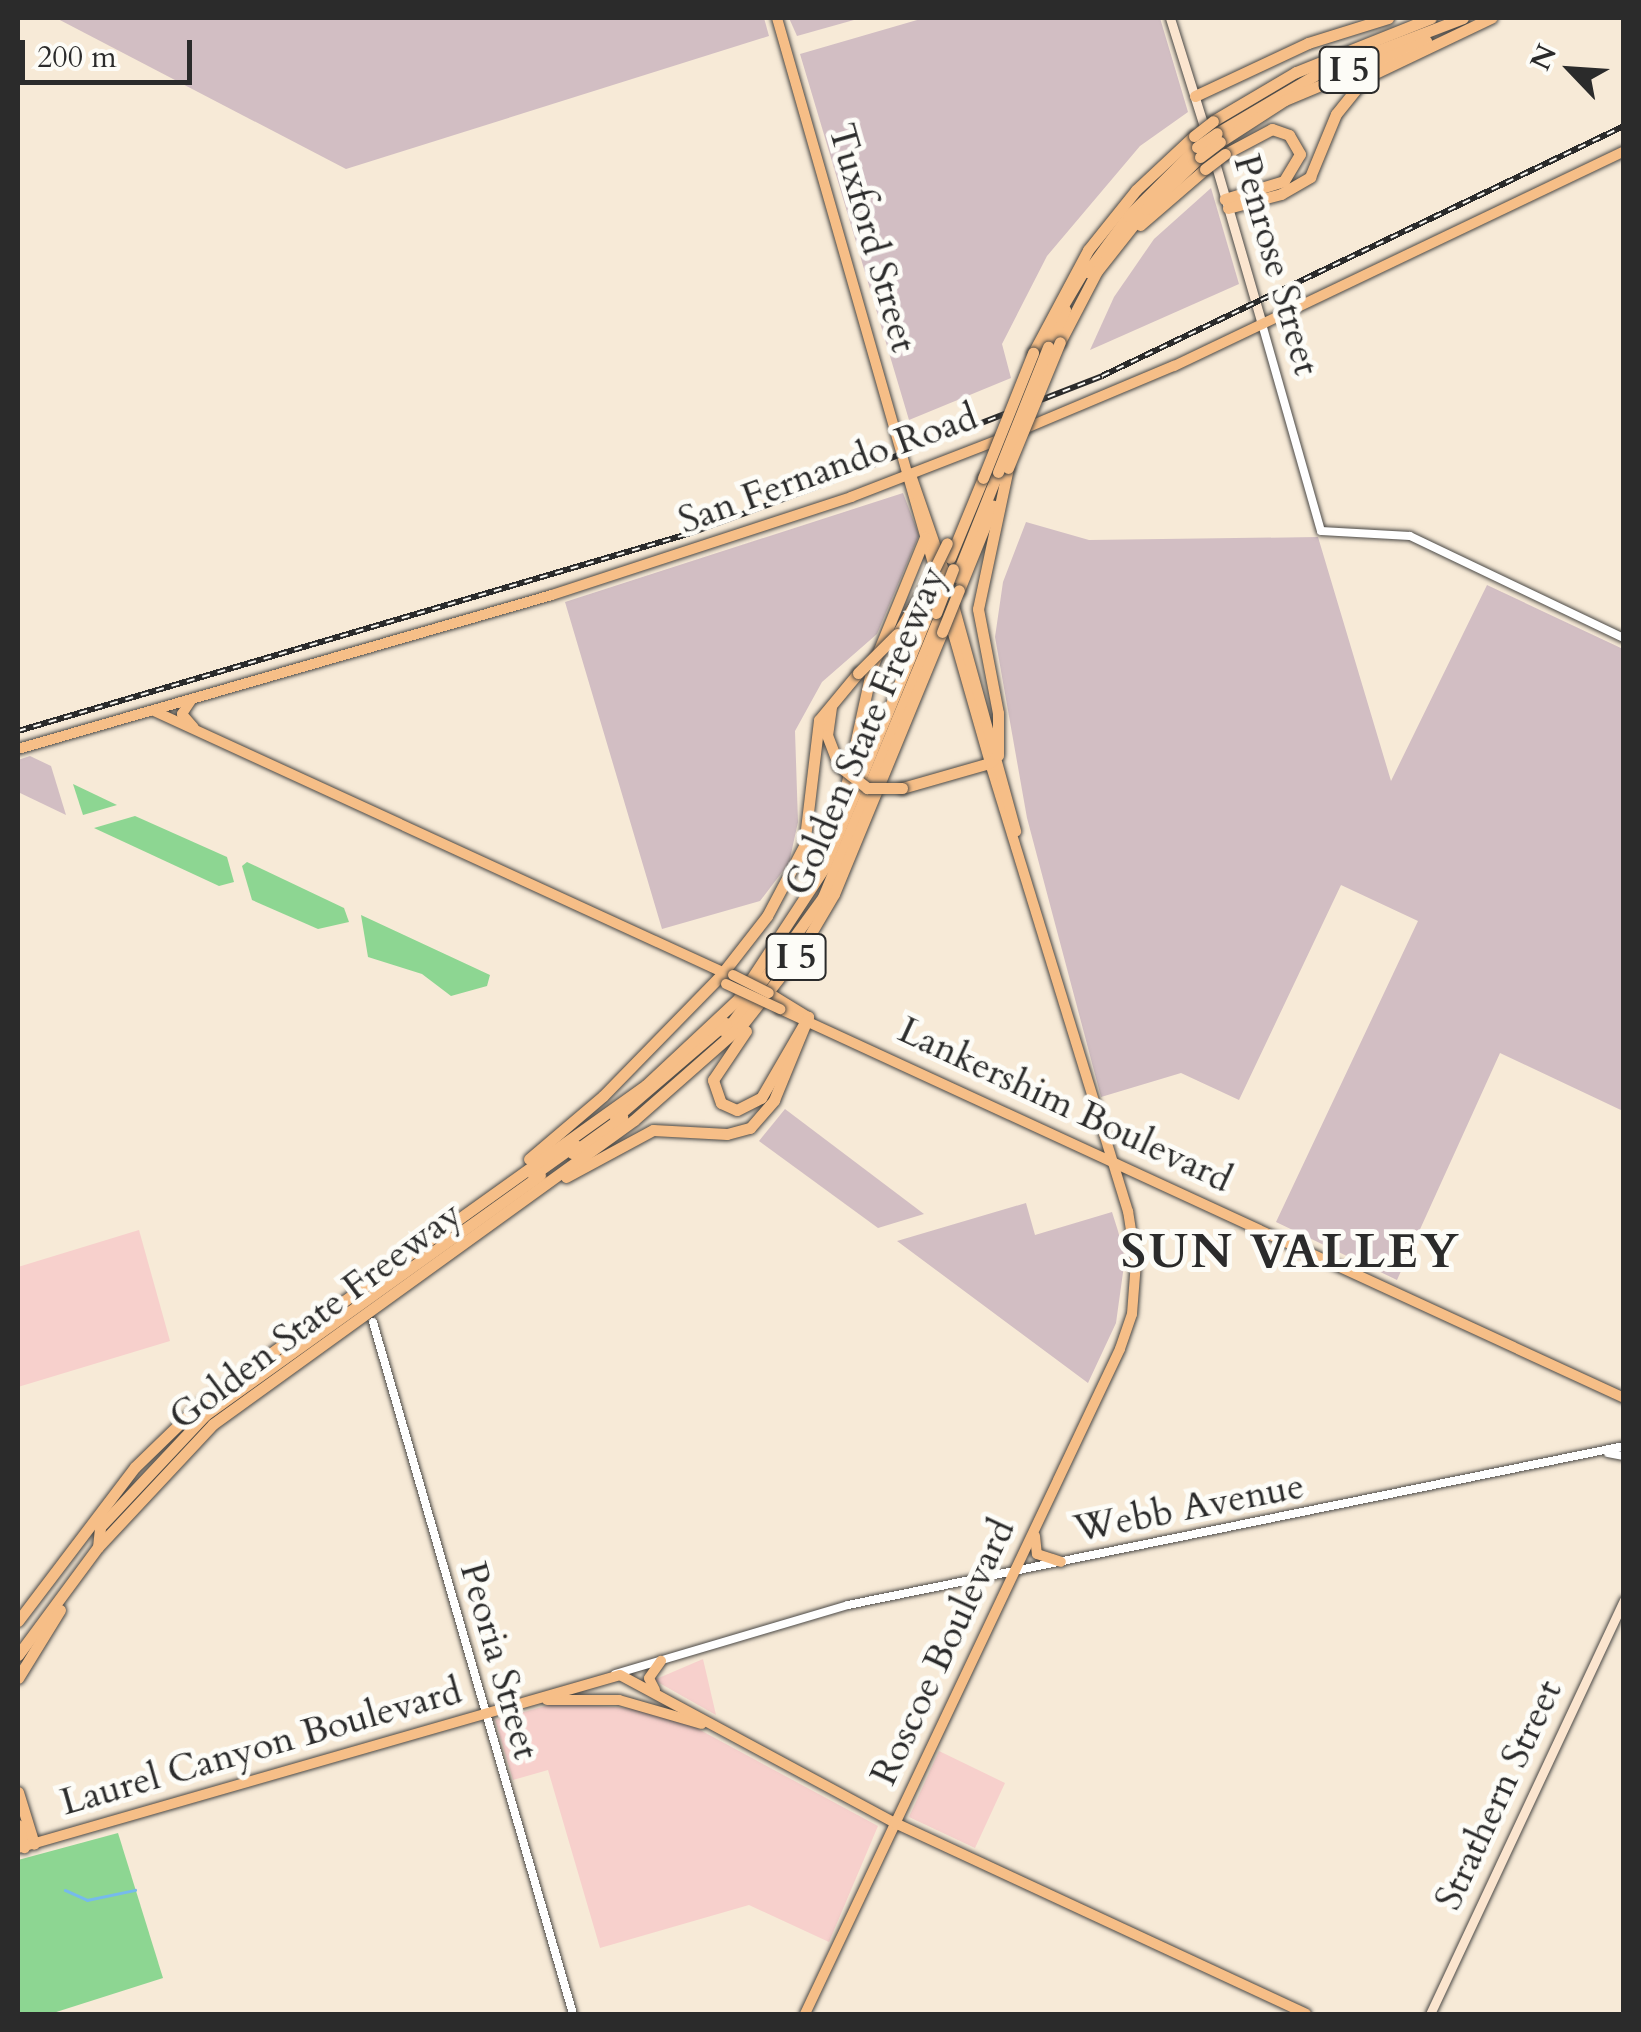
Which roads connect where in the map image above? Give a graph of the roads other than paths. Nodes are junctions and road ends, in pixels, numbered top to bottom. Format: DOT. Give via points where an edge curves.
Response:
graph roads {
  1 [pos="777,18"];
  2 [pos="1170,18"];
  3 [pos="1388,18"];
  4 [pos="1431,18"];
  5 [pos="1452,18"];
  6 [pos="1463,18"];
  7 [pos="1490,18"];
  8 [pos="1194,96"];
  9 [pos="1218,136"];
  10 [pos="1199,151"];
  11 [pos="1624,151"];
  12 [pos="1227,204"];
  13 [pos="1262,324"];
  14 [pos="1046,348"];
  15 [pos="910,475"];
  16 [pos="992,477"];
  17 [pos="924,537"];
  18 [pos="955,574"];
  19 [pos="937,617"];
  20 [pos="1624,638"];
  21 [pos="858,673"];
  22 [pos="971,696"];
  23 [pos="192,699"];
  24 [pos="154,710"];
  25 [pos="986,714"];
  26 [pos="206,738"];
  27 [pos="18,749"];
  28 [pos="994,759"];
  29 [pos="784,938"];
  30 [pos="727,978"];
  31 [pos="766,997"];
  32 [pos="808,1017"];
  33 [pos="1112,1160"];
  34 [pos="509,1182"];
  35 [pos="532,1195"];
  36 [pos="1132,1314"];
  37 [pos="373,1322"];
  38 [pos="1624,1398"];
  39 [pos="1624,1446"];
  40 [pos="1608,1453"];
  41 [pos="1624,1456"];
  42 [pos="1036,1525"];
  43 [pos="98,1546"];
  44 [pos="70,1549"];
  45 [pos="1061,1562"];
  46 [pos="83,1567"];
  47 [pos="1014,1571"];
  48 [pos="1624,1600"];
  49 [pos="18,1621"];
  50 [pos="18,1656"];
  51 [pos="661,1660"];
  52 [pos="610,1676"];
  53 [pos="18,1678"];
  54 [pos="656,1691"];
  55 [pos="521,1702"];
  56 [pos="484,1713"];
  57 [pos="714,1728"];
  58 [pos="18,1792"];
  59 [pos="894,1823"];
  60 [pos="18,1825"];
  61 [pos="25,1846"];
  62 [pos="573,2014"];
  63 [pos="805,2014"];
  64 [pos="1306,2014"];
  65 [pos="1430,2014"];
  1 -- 15 [label="main road, Tuxford Street"];
  2 -- 8 [label="main road, Penrose Street"];
  3 -- 8 [label="highway" via="1308,42"];
  4 -- 9 [label="highway, Golden State Freeway / I 5" via="1296,72"];
  5 -- 9 [label="highway" via="1310,73"];
  6 -- 9 [label="highway" via="1319,73"];
  7 -- 9 [label="highway, Golden State Freeway / I 5" via="1337,75"];
  7 -- 12 [label="highway" via="1365,78 1336,114 1310,177 1281,194"];
  8 -- 12 [label="main road, Penrose Street"];
  9 -- 10 [label="highway, Golden State Freeway / I 5, bridge"];
  9 -- 10 [label="highway, Golden State Freeway / I 5, bridge"];
  9 -- 12 [label="highway" via="1272,129 1289,135 1300,154 1284,181"];
  10 -- 14 [label="highway, Golden State Freeway / I 5" via="1122,238"];
  10 -- 14 [label="highway, Golden State Freeway / I 5" via="1136,190 1088,250"];
  11 -- 13 [label="main road, San Fernando Road"];
  12 -- 13 [label="main road, Penrose Street"];
  13 -- 15 [label="main road, San Fernando Road"];
  13 -- 20 [label="street, Penrose Street" via="1321,531 1410,536"];
  14 -- 16 [label="highway, Golden State Freeway / I 5, bridge"];
  14 -- 16 [label="highway, Golden State Freeway / I 5, bridge"];
  15 -- 17 [label="main road, Tuxford Street"];
  15 -- 23 [label="main road, San Fernando Road" via="552,595"];
  15 -- 25 [label="main road, Tuxford Street" via="920,486"];
  16 -- 18 [label="highway, Golden State Freeway / I 5"];
  16 -- 18 [label="highway, Golden State Freeway / I 5"];
  16 -- 18 [label="highway"];
  16 -- 21 [label="highway, bridge" via="897,634"];
  16 -- 28 [label="highway" via="978,609 998,713"];
  17 -- 22 [label="main road, Tuxford Street"];
  17 -- 29 [label="highway" via="875,655 844,804"];
  18 -- 19 [label="highway, Golden State Freeway / I 5, bridge"];
  18 -- 19 [label="highway, Golden State Freeway / I 5, bridge"];
  19 -- 29 [label="highway, Golden State Freeway / I 5" via="846,820"];
  19 -- 31 [label="highway, Golden State Freeway / I 5" via="852,857 811,934"];
  19 -- 43 [label="highway" via="823,897 726,1031 652,1096 235,1390 126,1495 100,1527"];
  19 -- 44 [label="highway" via="823,888 772,967 715,1035 648,1094 237,1383 162,1450"];
  21 -- 28 [label="highway, bridge" via="829,714 829,746 839,766 867,788 902,788"];
  21 -- 30 [label="highway" via="833,696 814,736 799,861"];
  22 -- 25 [label="main road"];
  22 -- 28 [label="main road, Tuxford Street"];
  23 -- 24 [label="main road, San Fernando Road"];
  23 -- 26 [label="main road" via="182,717"];
  24 -- 26 [label="main road, Lankershim Boulevard"];
  24 -- 27 [label="main road, San Fernando Road"];
  25 -- 28 [label="main road, Tuxford Street"];
  26 -- 30 [label="main road, Lankershim Boulevard"];
  28 -- 33 [label="main road, Tuxford Street"];
  29 -- 34 [label="highway, Golden State Freeway / I 5" via="738,1000 680,1057"];
  30 -- 32 [label="main road, Lankershim Boulevard, bridge"];
  30 -- 34 [label="highway"];
  31 -- 32 [label="highway" via="715,1071 715,1096 728,1108 746,1109 760,1098"];
  31 -- 35 [label="highway, Golden State Freeway / I 5" via="692,1075"];
  32 -- 33 [label="main road, Lankershim Boulevard"];
  32 -- 35 [label="highway" via="774,1100 750,1128 646,1132"];
  33 -- 36 [label="main road, Tuxford Street" via="1135,1244"];
  33 -- 38 [label="main road, Lankershim Boulevard"];
  34 -- 44 [label="highway, Golden State Freeway / I 5" via="200,1404 135,1467"];
  35 -- 43 [label="highway, Golden State Freeway / I 5" via="254,1390 177,1457"];
  36 -- 42 [label="main road, Roscoe Boulevard"];
  37 -- 56 [label="street, Peoria Street"];
  39 -- 40 [label="street, Webb Avenue"];
  40 -- 41 [label="street, Webb Avenue"];
  40 -- 45 [label="street, Webb Avenue"];
  42 -- 45 [label="main road" via="1035,1551"];
  42 -- 47 [label="main road, Roscoe Boulevard"];
  43 -- 46 [label="highway, Golden State Freeway / I 5"];
  44 -- 49 [label="highway, Golden State Freeway / I 5"];
  45 -- 47 [label="street, Webb Avenue"];
  46 -- 50 [label="highway, Golden State Freeway / I 5"];
  46 -- 53 [label="highway"];
  47 -- 51 [label="street, Webb Avenue" via="848,1605"];
  47 -- 59 [label="main road, Roscoe Boulevard"];
  48 -- 65 [label="main road, Strathern Street"];
  51 -- 52 [label="street, Webb Avenue"];
  51 -- 54 [label="main road" via="649,1678"];
  52 -- 54 [label="main road, Laurel Canyon Boulevard"];
  52 -- 55 [label="main road, Laurel Canyon Boulevard"];
  54 -- 57 [label="main road, Laurel Canyon Boulevard"];
  55 -- 56 [label="main road, Laurel Canyon Boulevard"];
  55 -- 57 [label="main road, Laurel Canyon Boulevard" via="619,1700"];
  56 -- 61 [label="main road, Laurel Canyon Boulevard"];
  56 -- 62 [label="street, Peoria Street"];
  57 -- 59 [label="main road, Laurel Canyon Boulevard"];
  58 -- 61 [label="highway"];
  59 -- 63 [label="main road, Roscoe Boulevard"];
  59 -- 64 [label="main road, Laurel Canyon Boulevard"];
  60 -- 61 [label="highway"];
}
